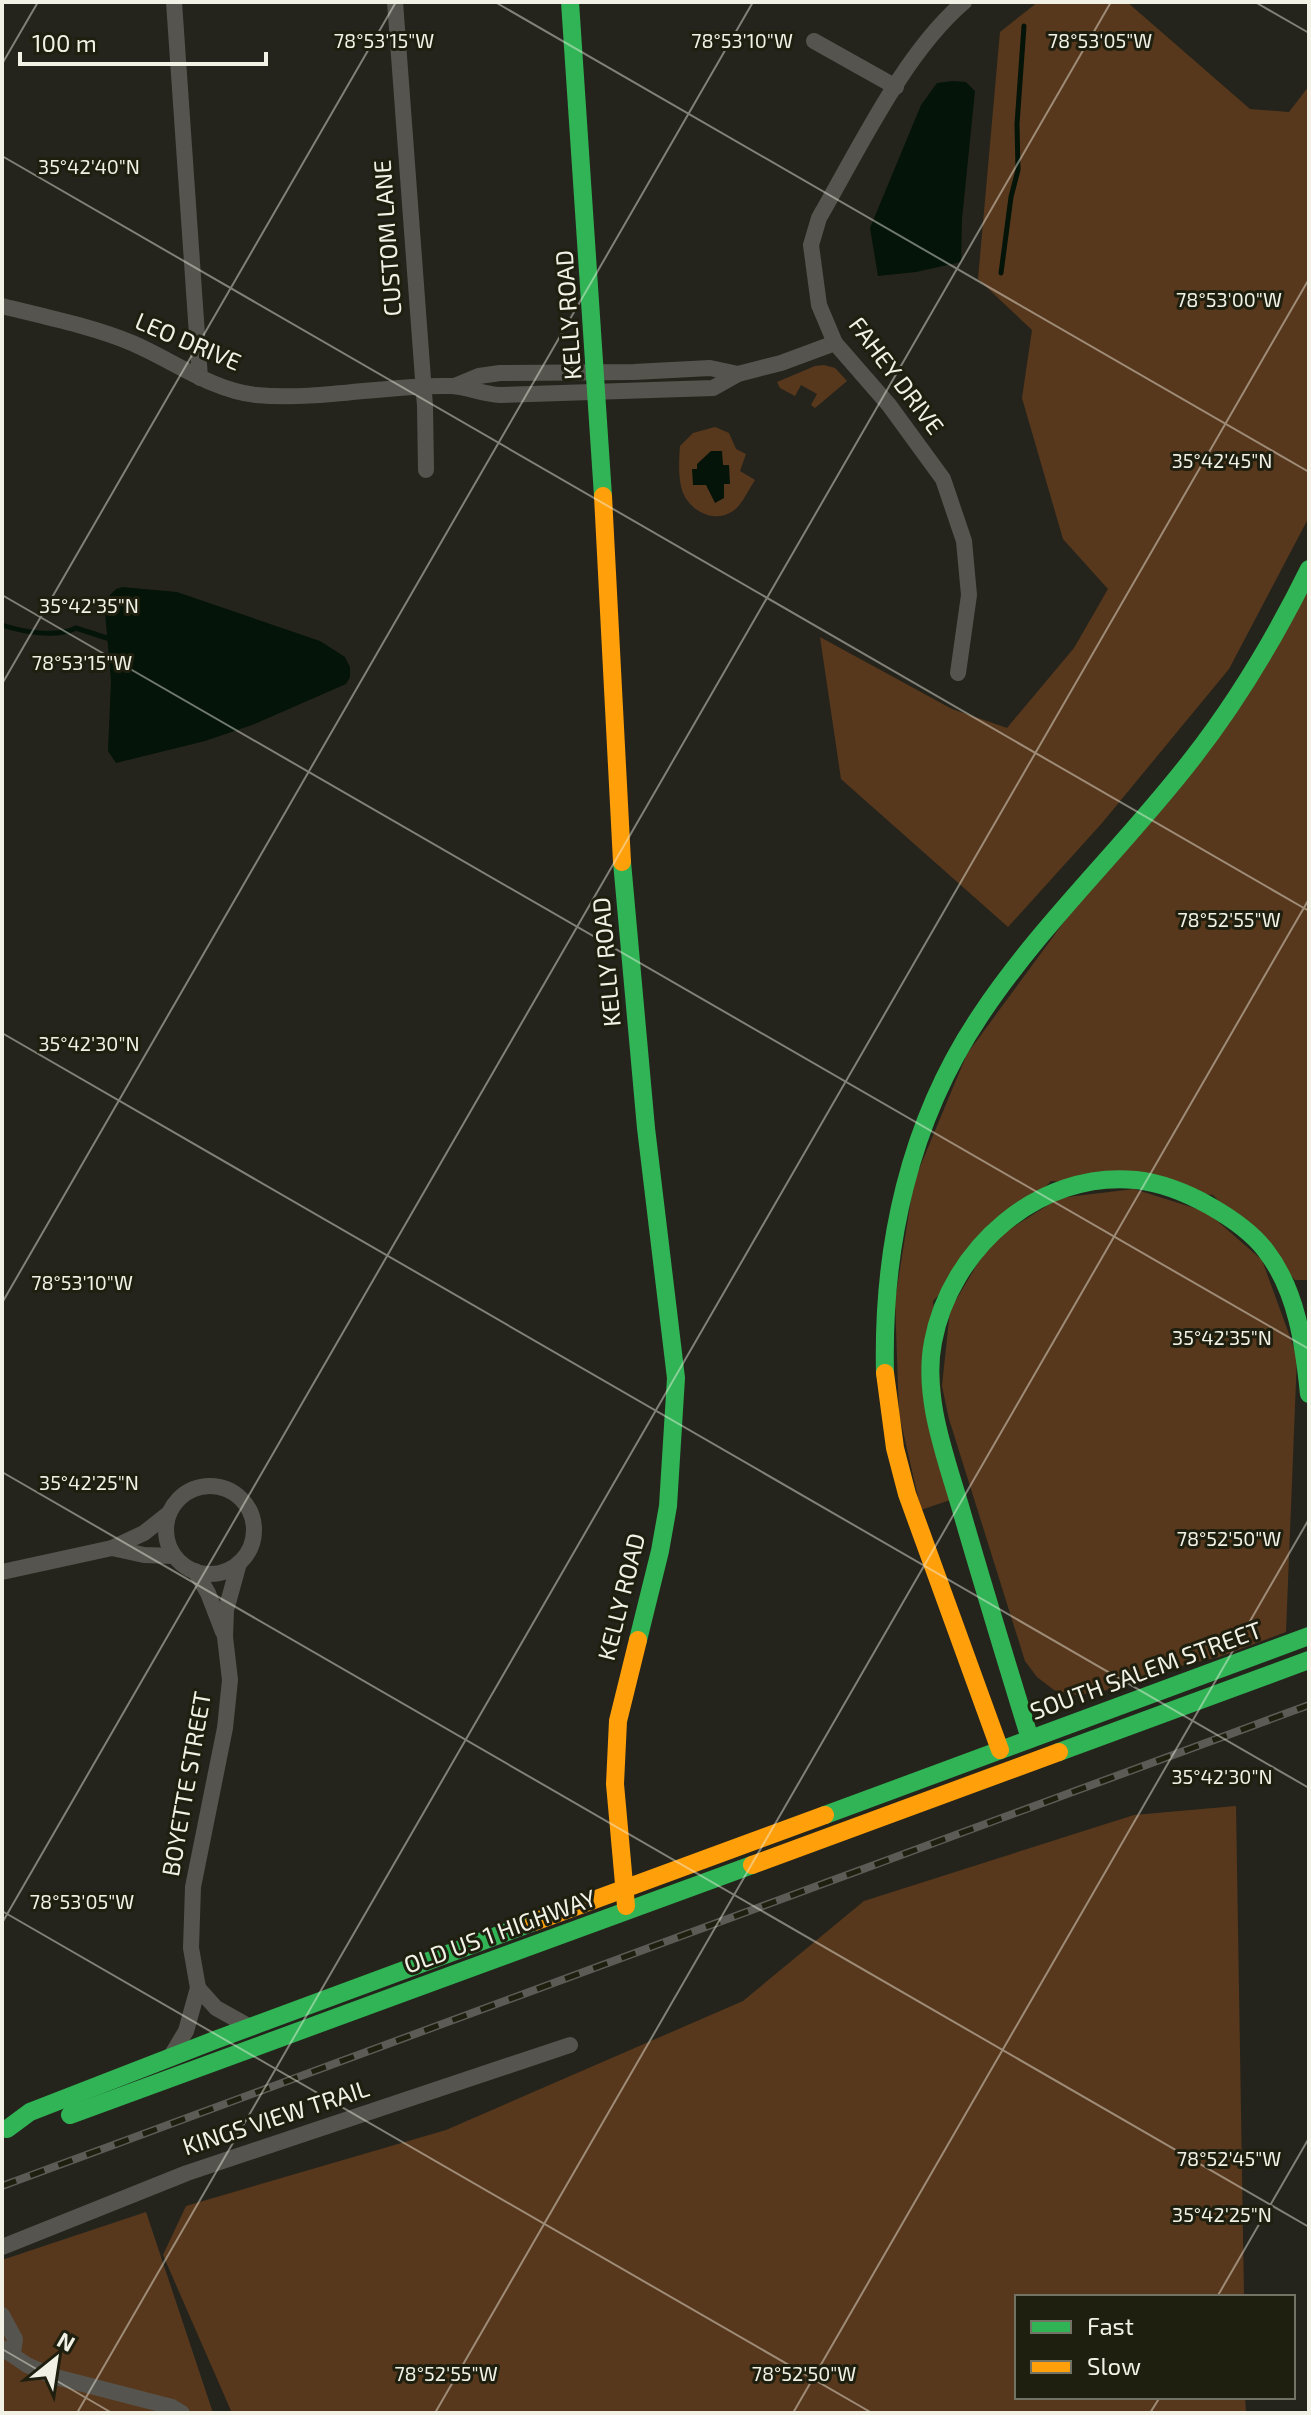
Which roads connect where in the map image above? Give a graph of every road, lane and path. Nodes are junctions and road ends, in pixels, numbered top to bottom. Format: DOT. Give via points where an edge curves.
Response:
graph roads {
  1 [pos="174,2"];
  2 [pos="395,2"];
  3 [pos="570,2"];
  4 [pos="964,2"];
  5 [pos="814,41"];
  6 [pos="896,87"];
  7 [pos="2,306"];
  8 [pos="835,343"];
  9 [pos="597,373"];
  10 [pos="738,374"];
  11 [pos="200,378"];
  12 [pos="455,386"];
  13 [pos="422,388"];
  14 [pos="598,393"];
  15 [pos="426,470"];
  16 [pos="1309,569"];
  17 [pos="958,673"];
  18 [pos="1309,1394"];
  19 [pos="168,1514"];
  20 [pos="112,1548"];
  21 [pos="174,1556"];
  22 [pos="239,1563"];
  23 [pos="195,1571"];
  24 [pos="2,1572"];
  25 [pos="1309,1636"];
  26 [pos="225,1637"];
  27 [pos="1309,1660"];
  28 [pos="1030,1739"];
  29 [pos="1000,1750"];
  30 [pos="1036,1759"];
  31 [pos="1008,1770"];
  32 [pos="624,1889"];
  33 [pos="626,1911"];
  34 [pos="198,1988"];
  35 [pos="250,2027"];
  36 [pos="570,2045"];
  37 [pos="171,2057"];
  38 [pos="5,2130"];
  39 [pos="2,2247"];
  40 [pos="2,2315"];
  41 [pos="7,2350"];
  42 [pos="182,2413"];
  1 -- 11 [label="street"];
  2 -- 13 [label="street, CUSTOM LANE"];
  3 -- 9 [label="main road, KELLY ROAD"];
  4 -- 6 [label="street, FAHEY DRIVE" via="945,18"];
  5 -- 6 [label="street"];
  6 -- 8 [label="street, FAHEY DRIVE" via="819,218 811,245 819,305"];
  7 -- 11 [label="street, LEO DRIVE" via="128,341"];
  8 -- 10 [label="street, LEO DRIVE"];
  8 -- 17 [label="street, FAHEY DRIVE" via="943,479 964,541 969,595"];
  9 -- 10 [label="street, LEO DRIVE" via="710,368"];
  9 -- 12 [label="street, LEO DRIVE" via="500,373"];
  9 -- 14 [label="main road, KELLY ROAD"];
  10 -- 14 [label="street, LEO DRIVE" via="713,388"];
  11 -- 13 [label="street, LEO DRIVE" via="253,395"];
  12 -- 13 [label="street, LEO DRIVE"];
  12 -- 14 [label="street, LEO DRIVE" via="500,395"];
  13 -- 15 [label="street, CUSTOM LANE"];
  14 -- 32 [label="main road, KELLY ROAD" via="623,873 676,1378 665,1521 618,1721 615,1784"];
  16 -- 29 [label="main road" via="1251,671 1175,780 982,1013 948,1071 900,1196 884,1321 895,1449 911,1508"];
  18 -- 28 [label="main road" via="1306,1354 1285,1284 1268,1253 1211,1203 1173,1187 1097,1180 1055,1191 988,1233 960,1268 942,1306 933,1343 933,1386 977,1569"];
  19 -- 20 [label="street"];
  19 -- 21 [label="street" via="167,1543"];
  19 -- 22 [label="street, BOYETTE STREET" via="175,1501 200,1486 229,1489 241,1498 254,1523 248,1552"];
  20 -- 21 [label="street"];
  20 -- 24 [label="street"];
  21 -- 23 [label="street, BOYETTE STREET"];
  22 -- 23 [label="street" via="213,1574"];
  22 -- 26 [label="street, BOYETTE STREET" via="226,1610"];
  23 -- 26 [label="street, BOYETTE STREET"];
  25 -- 28 [label="main road, SOUTH SALEM STREET"];
  26 -- 34 [label="street, BOYETTE STREET" via="230,1680 225,1728 191,1917"];
  27 -- 30 [label="main road, SOUTH SALEM STREET"];
  28 -- 29 [label="main road, SOUTH SALEM STREET"];
  28 -- 30 [label="main road"];
  29 -- 31 [label="main road"];
  29 -- 32 [label="main road, OLD US 1 HIGHWAY"];
  30 -- 31 [label="main road, SOUTH SALEM STREET"];
  31 -- 33 [label="main road, OLD US 1 HIGHWAY"];
  32 -- 33 [label="main road, KELLY ROAD"];
  32 -- 35 [label="main road, OLD US 1 HIGHWAY"];
  33 -- 38 [label="main road, OLD US 1 HIGHWAY" via="124,2096 36,2126"];
  34 -- 35 [label="street" via="216,2008"];
  34 -- 37 [label="street, BOYETTE STREET" via="186,2031"];
  35 -- 37 [label="main road, OLD US 1 HIGHWAY"];
  36 -- 39 [label="street, KINGS VIEW TRAIL" via="187,2173"];
  37 -- 38 [label="main road, OLD US 1 HIGHWAY" via="30,2112"];
  40 -- 41 [label="street" via="15,2339"];
  41 -- 42 [label="street" via="52,2376"];
}
